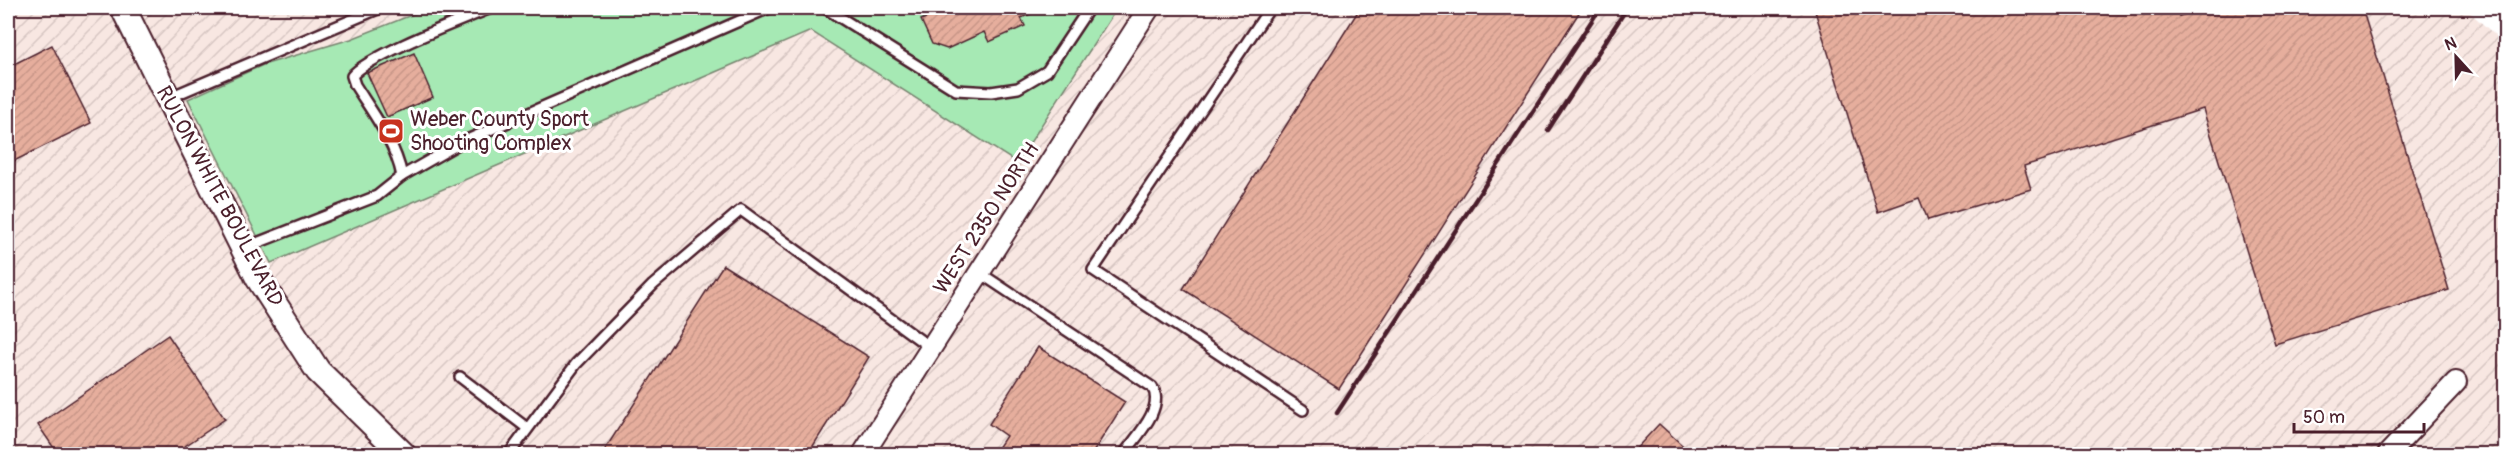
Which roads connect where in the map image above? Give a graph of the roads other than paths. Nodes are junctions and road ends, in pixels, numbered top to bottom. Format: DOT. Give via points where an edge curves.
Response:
graph roads {
  1 [pos="123,8"];
  2 [pos="380,8"];
  3 [pos="491,8"];
  4 [pos="769,8"];
  5 [pos="825,8"];
  6 [pos="1089,8"];
  7 [pos="1149,8"];
  8 [pos="1270,8"];
  9 [pos="168,98"];
  10 [pos="402,176"];
  11 [pos="244,248"];
  12 [pos="980,273"];
  13 [pos="931,348"];
  14 [pos="460,377"];
  15 [pos="2456,382"];
  16 [pos="1303,410"];
  17 [pos="527,428"];
  18 [pos="403,454"];
  19 [pos="509,454"];
  20 [pos="865,454"];
  21 [pos="1124,454"];
  22 [pos="2388,454"];
  1 -- 9 [label="street, RULON WHITE BOULEVARD"];
  2 -- 9 [label="lane"];
  3 -- 10 [label="lane" via="358,67 352,76 393,144"];
  4 -- 10 [label="lane" via="460,143"];
  5 -- 6 [label="lane" via="956,90 990,92 1018,88 1047,71"];
  7 -- 12 [label="street, WEST 2350 NORTH"];
  8 -- 16 [label="lane" via="1093,270"];
  9 -- 11 [label="street, RULON WHITE BOULEVARD"];
  10 -- 11 [label="lane" via="377,196"];
  11 -- 18 [label="street, RULON WHITE BOULEVARD" via="258,278 318,371"];
  12 -- 13 [label="street, WEST 2350 NORTH"];
  12 -- 21 [label="lane" via="1152,387 1156,402 1151,414"];
  13 -- 17 [label="lane" via="741,210 638,301 576,364"];
  13 -- 20 [label="street, WEST 2350 NORTH"];
  14 -- 17 [label="lane"];
  15 -- 22 [label="street"];
  17 -- 19 [label="lane"];
}
